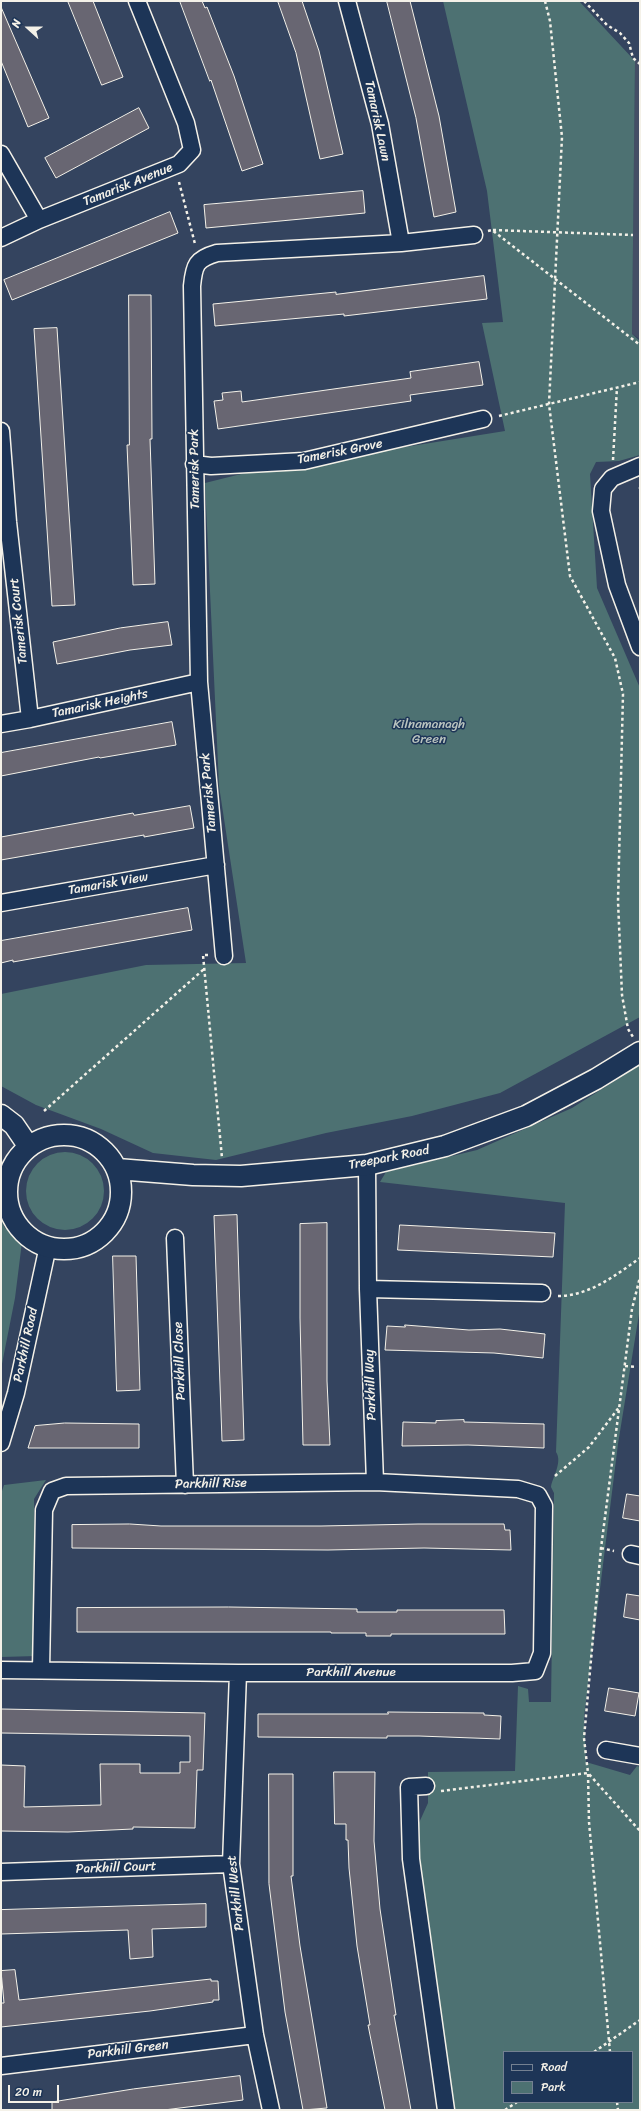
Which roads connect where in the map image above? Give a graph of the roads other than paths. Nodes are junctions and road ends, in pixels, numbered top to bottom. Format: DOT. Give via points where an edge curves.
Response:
graph roads {
  1 [pos="137,1"];
  2 [pos="347,1"];
  3 [pos="1,154"];
  4 [pos="39,220"];
  5 [pos="474,235"];
  6 [pos="1,238"];
  7 [pos="401,243"];
  8 [pos="483,419"];
  9 [pos="1,431"];
  10 [pos="194,464"];
  11 [pos="640,466"];
  12 [pos="4,523"];
  13 [pos="640,645"];
  14 [pos="200,682"];
  15 [pos="30,720"];
  16 [pos="1,724"];
  17 [pos="216,865"];
  18 [pos="1,902"];
  19 [pos="224,956"];
  20 [pos="640,1052"];
  21 [pos="1,1115"];
  22 [pos="29,1147"];
  23 [pos="367,1165"];
  24 [pos="117,1169"];
  25 [pos="175,1238"];
  26 [pos="48,1246"];
  27 [pos="368,1289"];
  28 [pos="542,1294"];
  29 [pos="1,1443"];
  30 [pos="374,1482"];
  31 [pos="185,1485"];
  32 [pos="544,1506"];
  33 [pos="1,1670"];
  34 [pos="41,1670"];
  35 [pos="238,1673"];
  36 [pos="606,1750"];
  37 [pos="640,1756"];
  38 [pos="430,1789"];
  39 [pos="231,1864"];
  40 [pos="1,1872"];
  41 [pos="255,2034"];
  42 [pos="1,2066"];
  43 [pos="271,2110"];
  44 [pos="446,2110"];
  1 -- 4 [label="street, Tamarisk Avenue" via="186,123 192,150 179,164"];
  2 -- 7 [label="street, Tamarisk Lawn" via="380,124"];
  3 -- 4 [label="street"];
  4 -- 6 [label="street, Tamarisk Avenue"];
  5 -- 7 [label="street, Tamerisk Park"];
  7 -- 10 [label="street, Tamerisk Park" via="217,252 204,257 194,267"];
  8 -- 10 [label="street, Tamerisk Grove" via="304,461 215,466"];
  9 -- 12 [label="street, Tamerisk Court"];
  10 -- 14 [label="street, Tamerisk Park"];
  11 -- 13 [label="street" via="612,478 603,489 602,511 617,586"];
  12 -- 15 [label="street, Tamerisk Court"];
  14 -- 15 [label="street, Tamarisk Heights"];
  14 -- 17 [label="street, Tamerisk Park"];
  15 -- 16 [label="street, Tamarisk Heights"];
  17 -- 18 [label="street, Tamarisk View"];
  17 -- 19 [label="street, Tamerisk Park"];
  20 -- 23 [label="street, Treepark Road" via="596,1079 526,1116 445,1146"];
  21 -- 22 [label="street" via="14,1125"];
  22 -- 24 [label="street" via="53,1136 70,1135 87,1139 101,1148"];
  22 -- 26 [label="street" via="21,1154 10,1174 8,1202 14,1218 23,1231 34,1240"];
  23 -- 24 [label="street, Treepark Road" via="241,1176"];
  23 -- 27 [label="street, Parkhill Way"];
  24 -- 26 [label="street" via="121,1185 120,1201 108,1228 99,1237 80,1246 64,1249"];
  25 -- 31 [label="street, Parkhill Close"];
  26 -- 29 [label="street, Parkhill Road" via="16,1393"];
  27 -- 28 [label="street"];
  27 -- 30 [label="street, Parkhill Way"];
  30 -- 31 [label="street, Parkhill Rise"];
  30 -- 32 [label="street, Parkhill Rise" via="518,1489 538,1495"];
  31 -- 34 [label="street, Parkhill Rise" via="66,1486 52,1491 44,1510"];
  32 -- 35 [label="street, Parkhill Avenue" via="542,1652 537,1675"];
  33 -- 34 [label="street, Parkhill Avenue"];
  34 -- 35 [label="street, Parkhill Avenue"];
  35 -- 39 [label="street, Parkhill West"];
  36 -- 37 [label="street"];
  38 -- 44 [label="street" via="409,1787 411,1859"];
  39 -- 40 [label="street, Parkhill Court"];
  39 -- 41 [label="street, Parkhill West"];
  41 -- 42 [label="street, Parkhill Green"];
  41 -- 43 [label="street, Parkhill West"];
}
